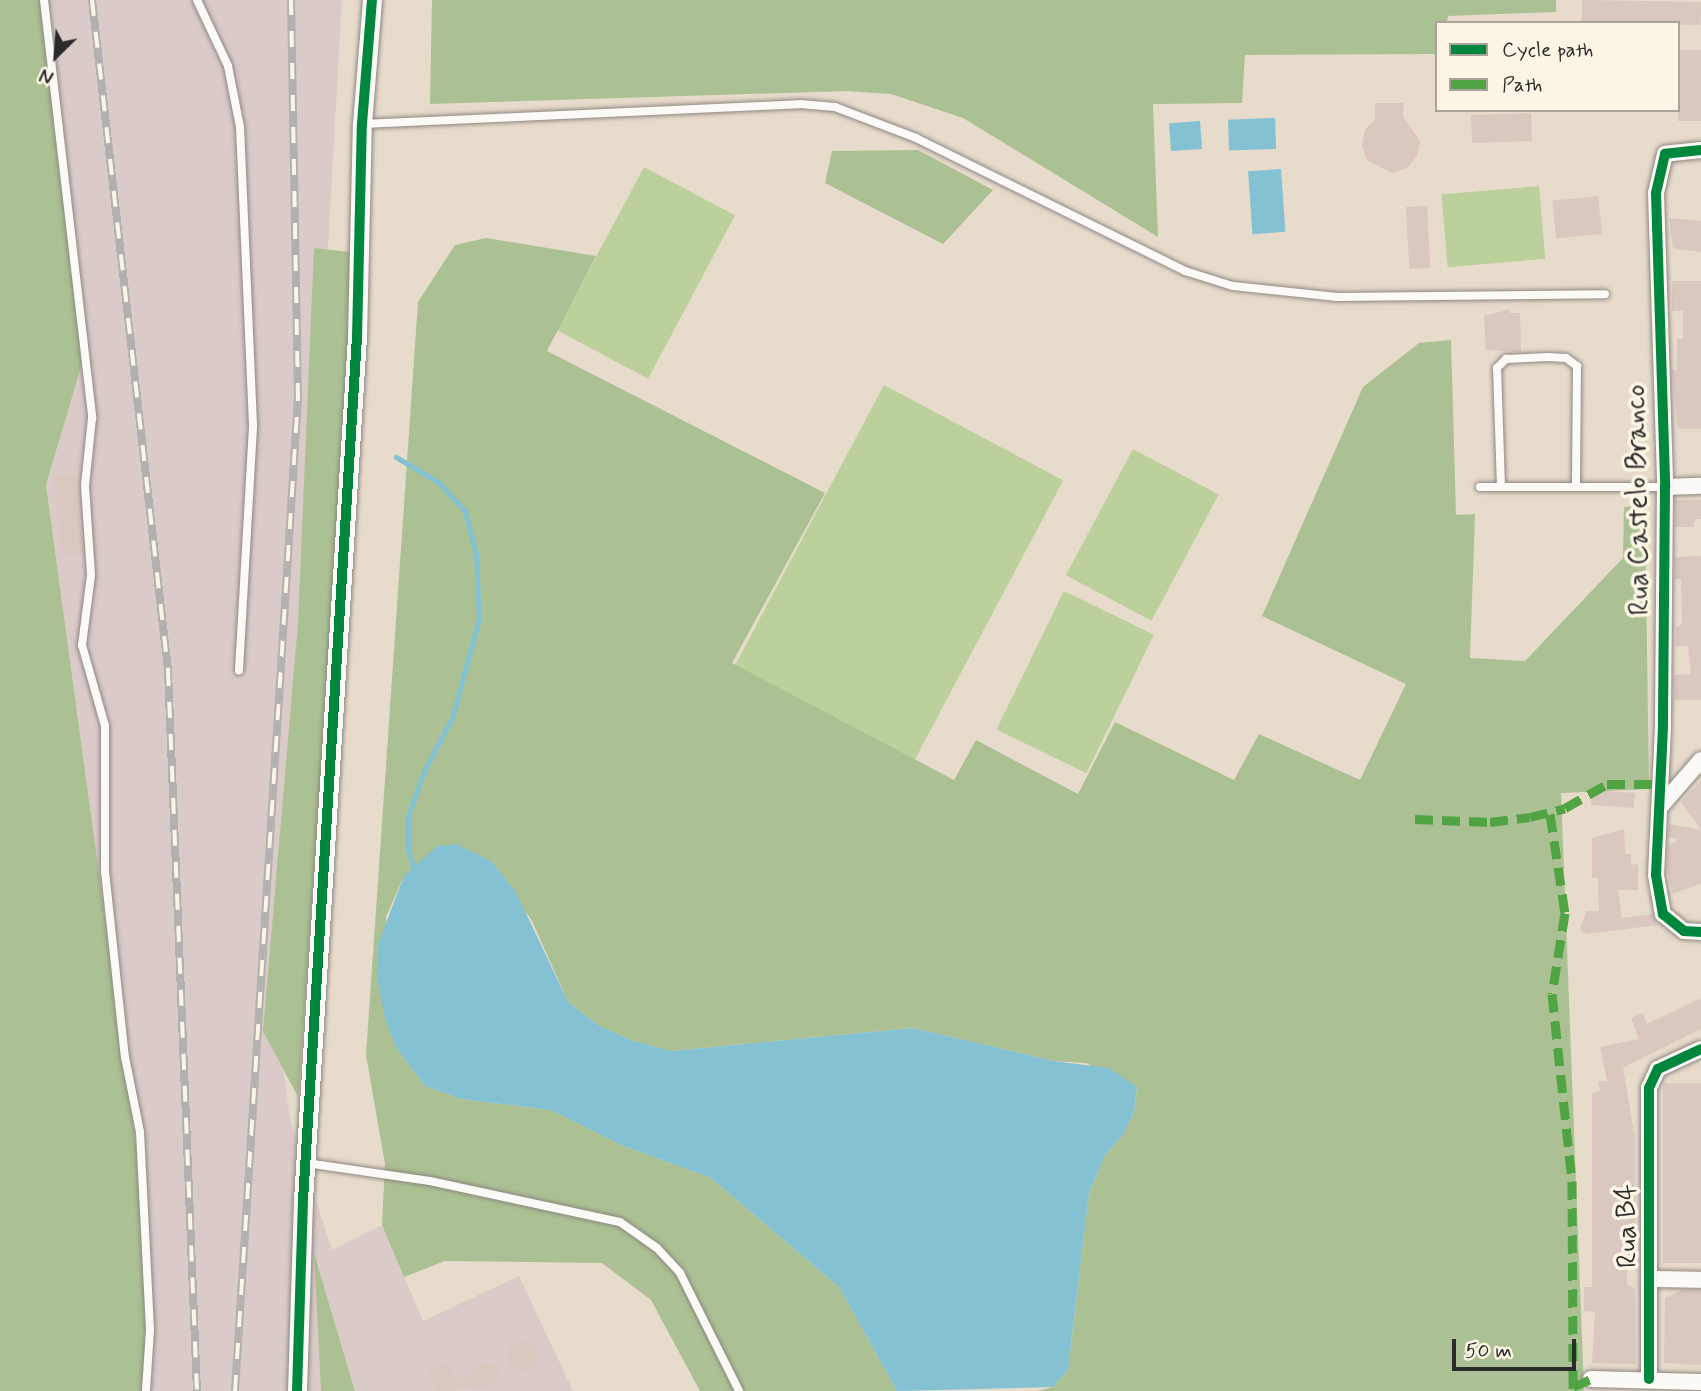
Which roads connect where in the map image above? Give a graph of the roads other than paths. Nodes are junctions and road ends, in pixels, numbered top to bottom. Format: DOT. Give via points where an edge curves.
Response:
graph roads {
  1 [pos="44,0"];
  2 [pos="197,0"];
  3 [pos="372,0"];
  4 [pos="362,124"];
  5 [pos="1701,150"];
  6 [pos="1605,294"];
  7 [pos="1701,486"];
  8 [pos="1480,487"];
  9 [pos="1501,487"];
  10 [pos="1576,487"];
  11 [pos="1665,487"];
  12 [pos="239,671"];
  13 [pos="1701,760"];
  14 [pos="1660,807"];
  15 [pos="1701,932"];
  16 [pos="1701,1049"];
  17 [pos="306,1163"];
  18 [pos="1651,1279"];
  19 [pos="1701,1280"];
  20 [pos="1591,1379"];
  21 [pos="1649,1379"];
  22 [pos="1701,1382"];
  23 [pos="1613,1385"];
  24 [pos="146,1391"];
  25 [pos="297,1391"];
  26 [pos="738,1391"];
  1 -- 24 [label="lane" via="92,418 85,486 91,575 82,645 105,726 105,871 125,1057 141,1140 150,1330"];
  2 -- 12 [label="lane" via="228,66 240,127 253,436"];
  3 -- 4 [label="street"];
  4 -- 6 [label="lane" via="800,104 835,107 916,138 1185,271 1233,286 1337,298"];
  4 -- 17 [label="street" via="357,338"];
  5 -- 11 [label="street, Rua Castelo Branco" via="1665,154 1658,176 1656,243"];
  7 -- 11 [label="street"];
  8 -- 9 [label="lane"];
  9 -- 10 [label="lane"];
  9 -- 10 [label="lane" via="1497,368 1506,359 1548,357 1566,358 1577,366"];
  10 -- 11 [label="lane"];
  11 -- 14 [label="street, Rua Castelo Branco"];
  13 -- 14 [label="street"];
  14 -- 15 [label="street, Rua Castelo Branco" via="1657,893 1663,914 1684,930"];
  16 -- 18 [label="street, Rua B4" via="1653,1074 1649,1097"];
  17 -- 25 [label="street"];
  17 -- 26 [label="lane" via="430,1181 620,1222 657,1248 680,1273"];
  18 -- 19 [label="street"];
  18 -- 21 [label="street, Rua B4"];
  20 -- 23 [label="street"];
  21 -- 22 [label="street"];
  21 -- 23 [label="street"];
}
